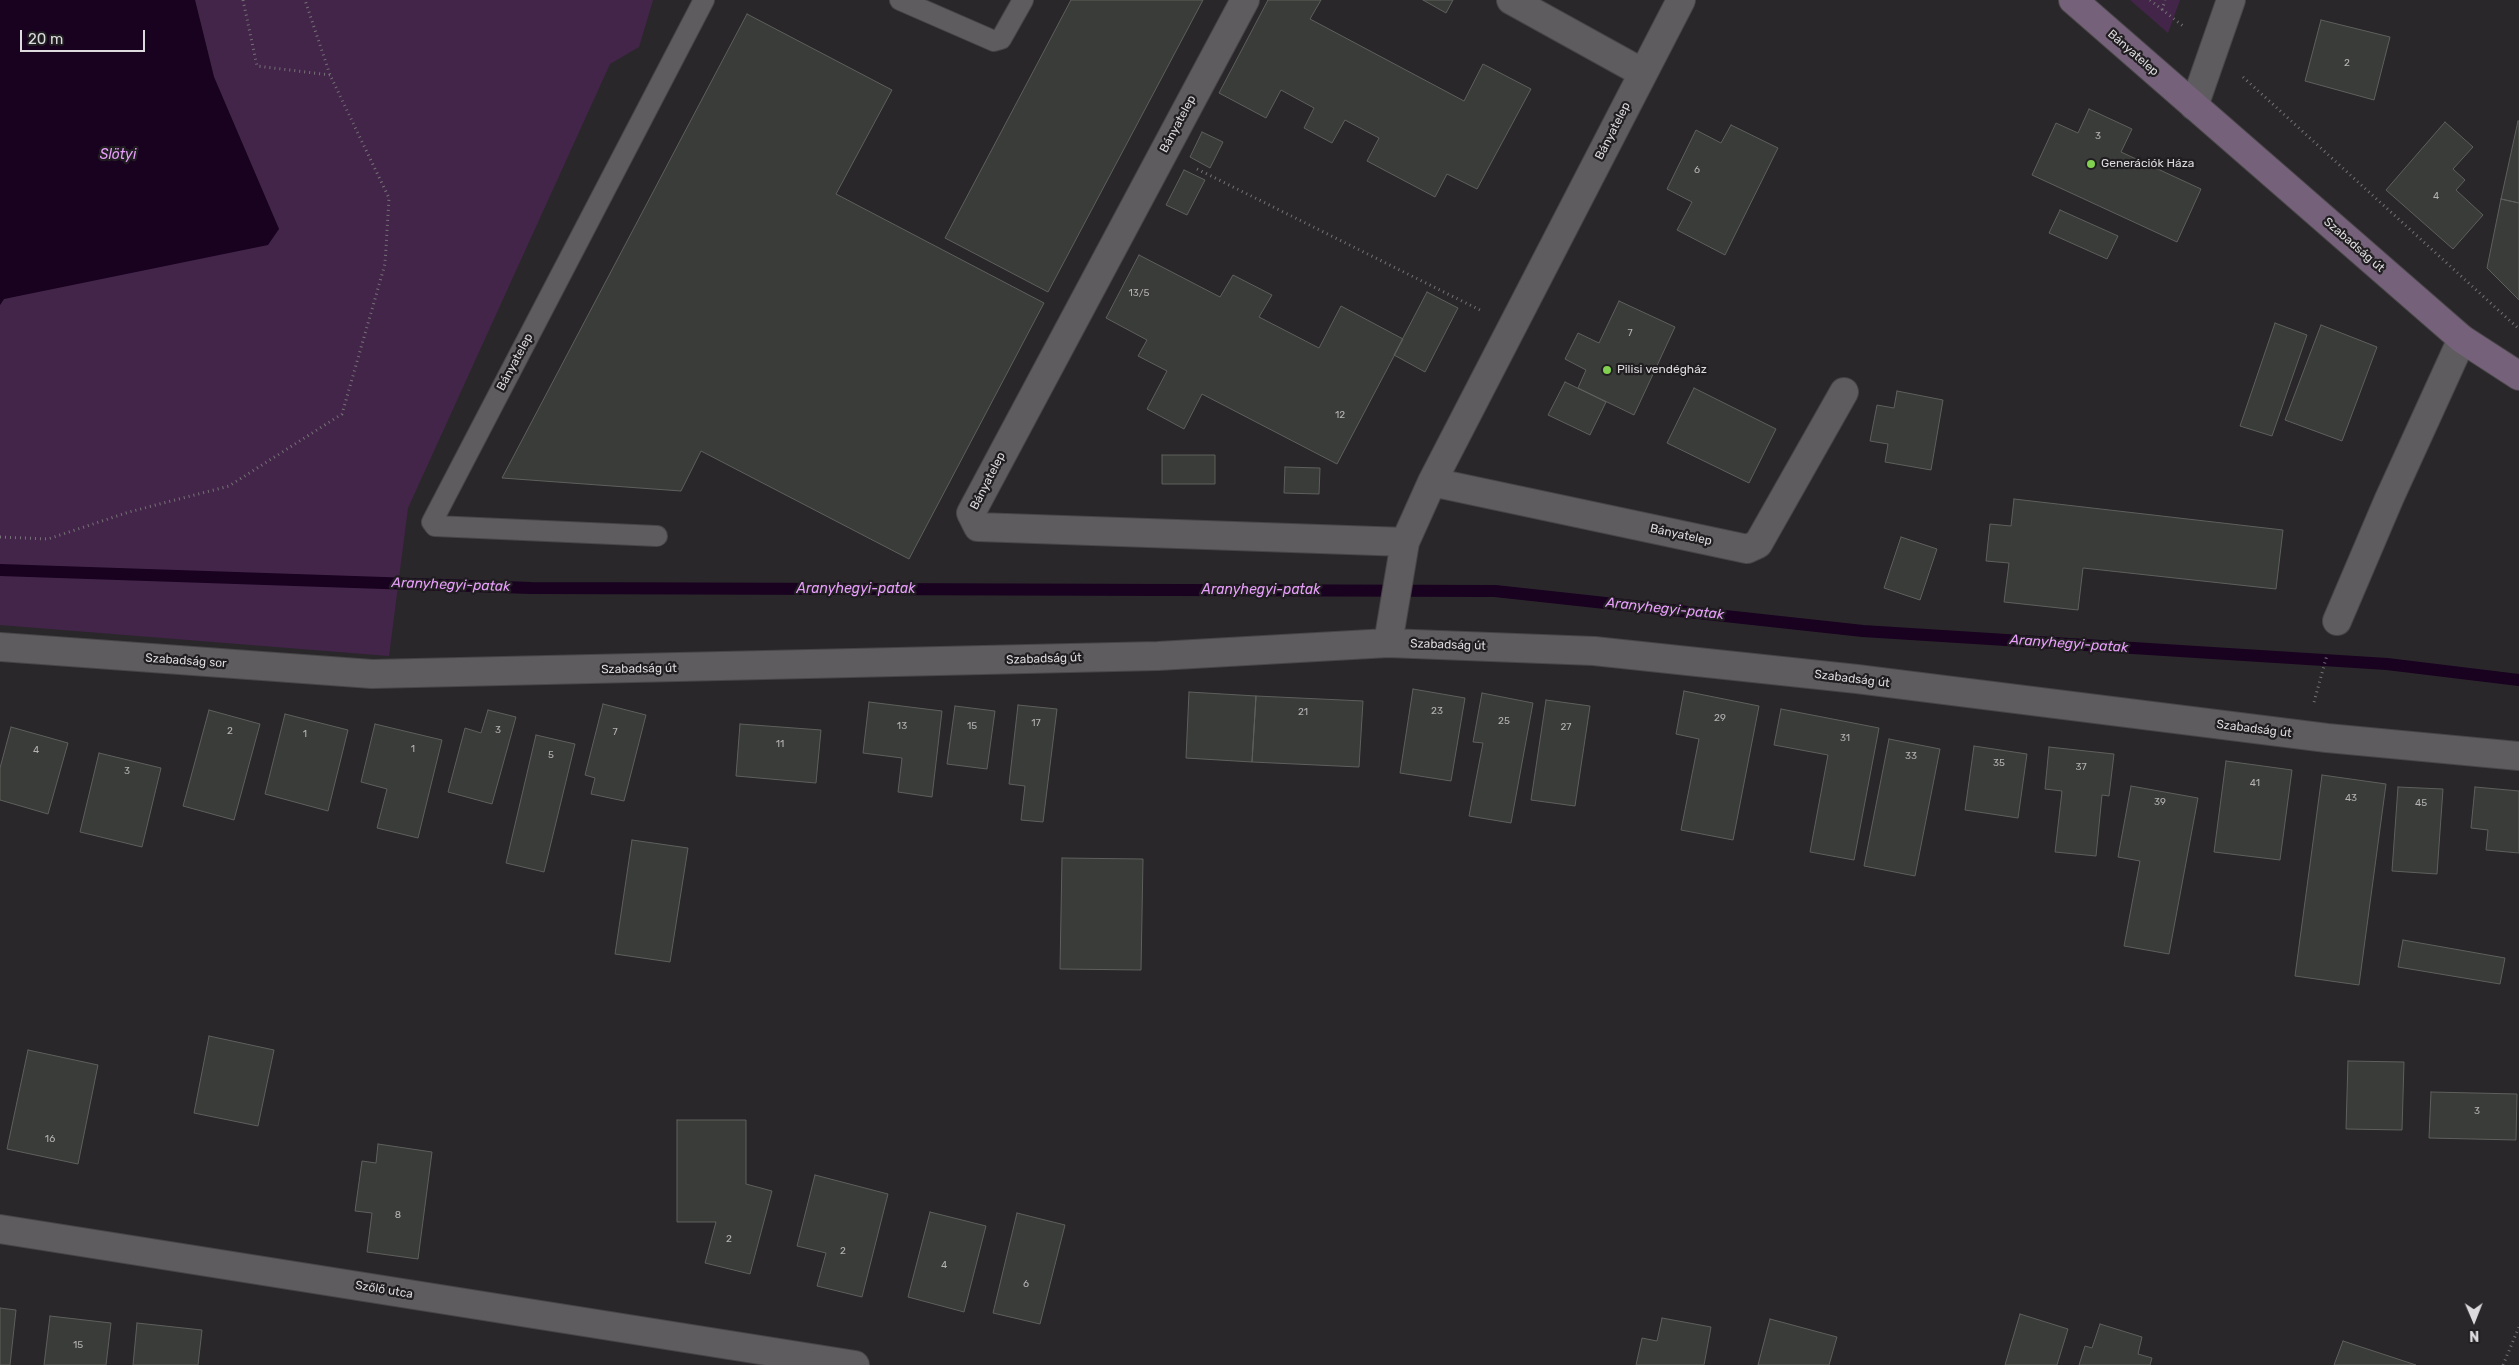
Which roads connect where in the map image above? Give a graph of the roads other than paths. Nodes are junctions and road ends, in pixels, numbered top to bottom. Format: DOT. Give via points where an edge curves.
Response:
graph roads {
  1 [pos="704,0"];
  2 [pos="900,0"];
  3 [pos="1023,0"];
  4 [pos="1245,0"];
  5 [pos="1511,0"];
  6 [pos="1681,0"];
  7 [pos="2073,0"];
  8 [pos="2230,0"];
  9 [pos="1643,73"];
  10 [pos="2194,106"];
  11 [pos="2462,339"];
  12 [pos="2519,376"];
  13 [pos="1844,392"];
  14 [pos="1432,482"];
  15 [pos="657,536"];
  16 [pos="1404,551"];
  17 [pos="2337,621"];
  18 [pos="1389,637"];
  19 [pos="0,647"];
  20 [pos="372,674"];
  21 [pos="2519,756"];
  22 [pos="0,1229"];
  23 [pos="768,1358"];
  24 [pos="856,1365"];
  1 -- 15 [label="lane, Bányatelep" via="432,522 435,526"];
  2 -- 3 [label="lane" via="994,42 1001,39"];
  4 -- 16 [label="street, Bányatelep" via="971,513 978,527"];
  5 -- 9 [label="street"];
  6 -- 9 [label="street, Bányatelep"];
  7 -- 10 [label="main road, Bányatelep"];
  8 -- 10 [label="street"];
  9 -- 14 [label="street, Bányatelep"];
  10 -- 11 [label="main road, Szabadság út"];
  11 -- 12 [label="main road, Szabadság út"];
  11 -- 17 [label="street"];
  13 -- 14 [label="street, Bányatelep" via="1758,544 1748,549"];
  14 -- 16 [label="street, Bányatelep"];
  16 -- 18 [label="street"];
  18 -- 20 [label="street, Szabadság út" via="1158,656"];
  18 -- 21 [label="street, Szabadság út" via="1594,650 1857,679 2327,738"];
  19 -- 20 [label="street, Szabadság sor"];
  22 -- 23 [label="street, Szőlő utca"];
  23 -- 24 [label="street, Szőlő utca"];
}
